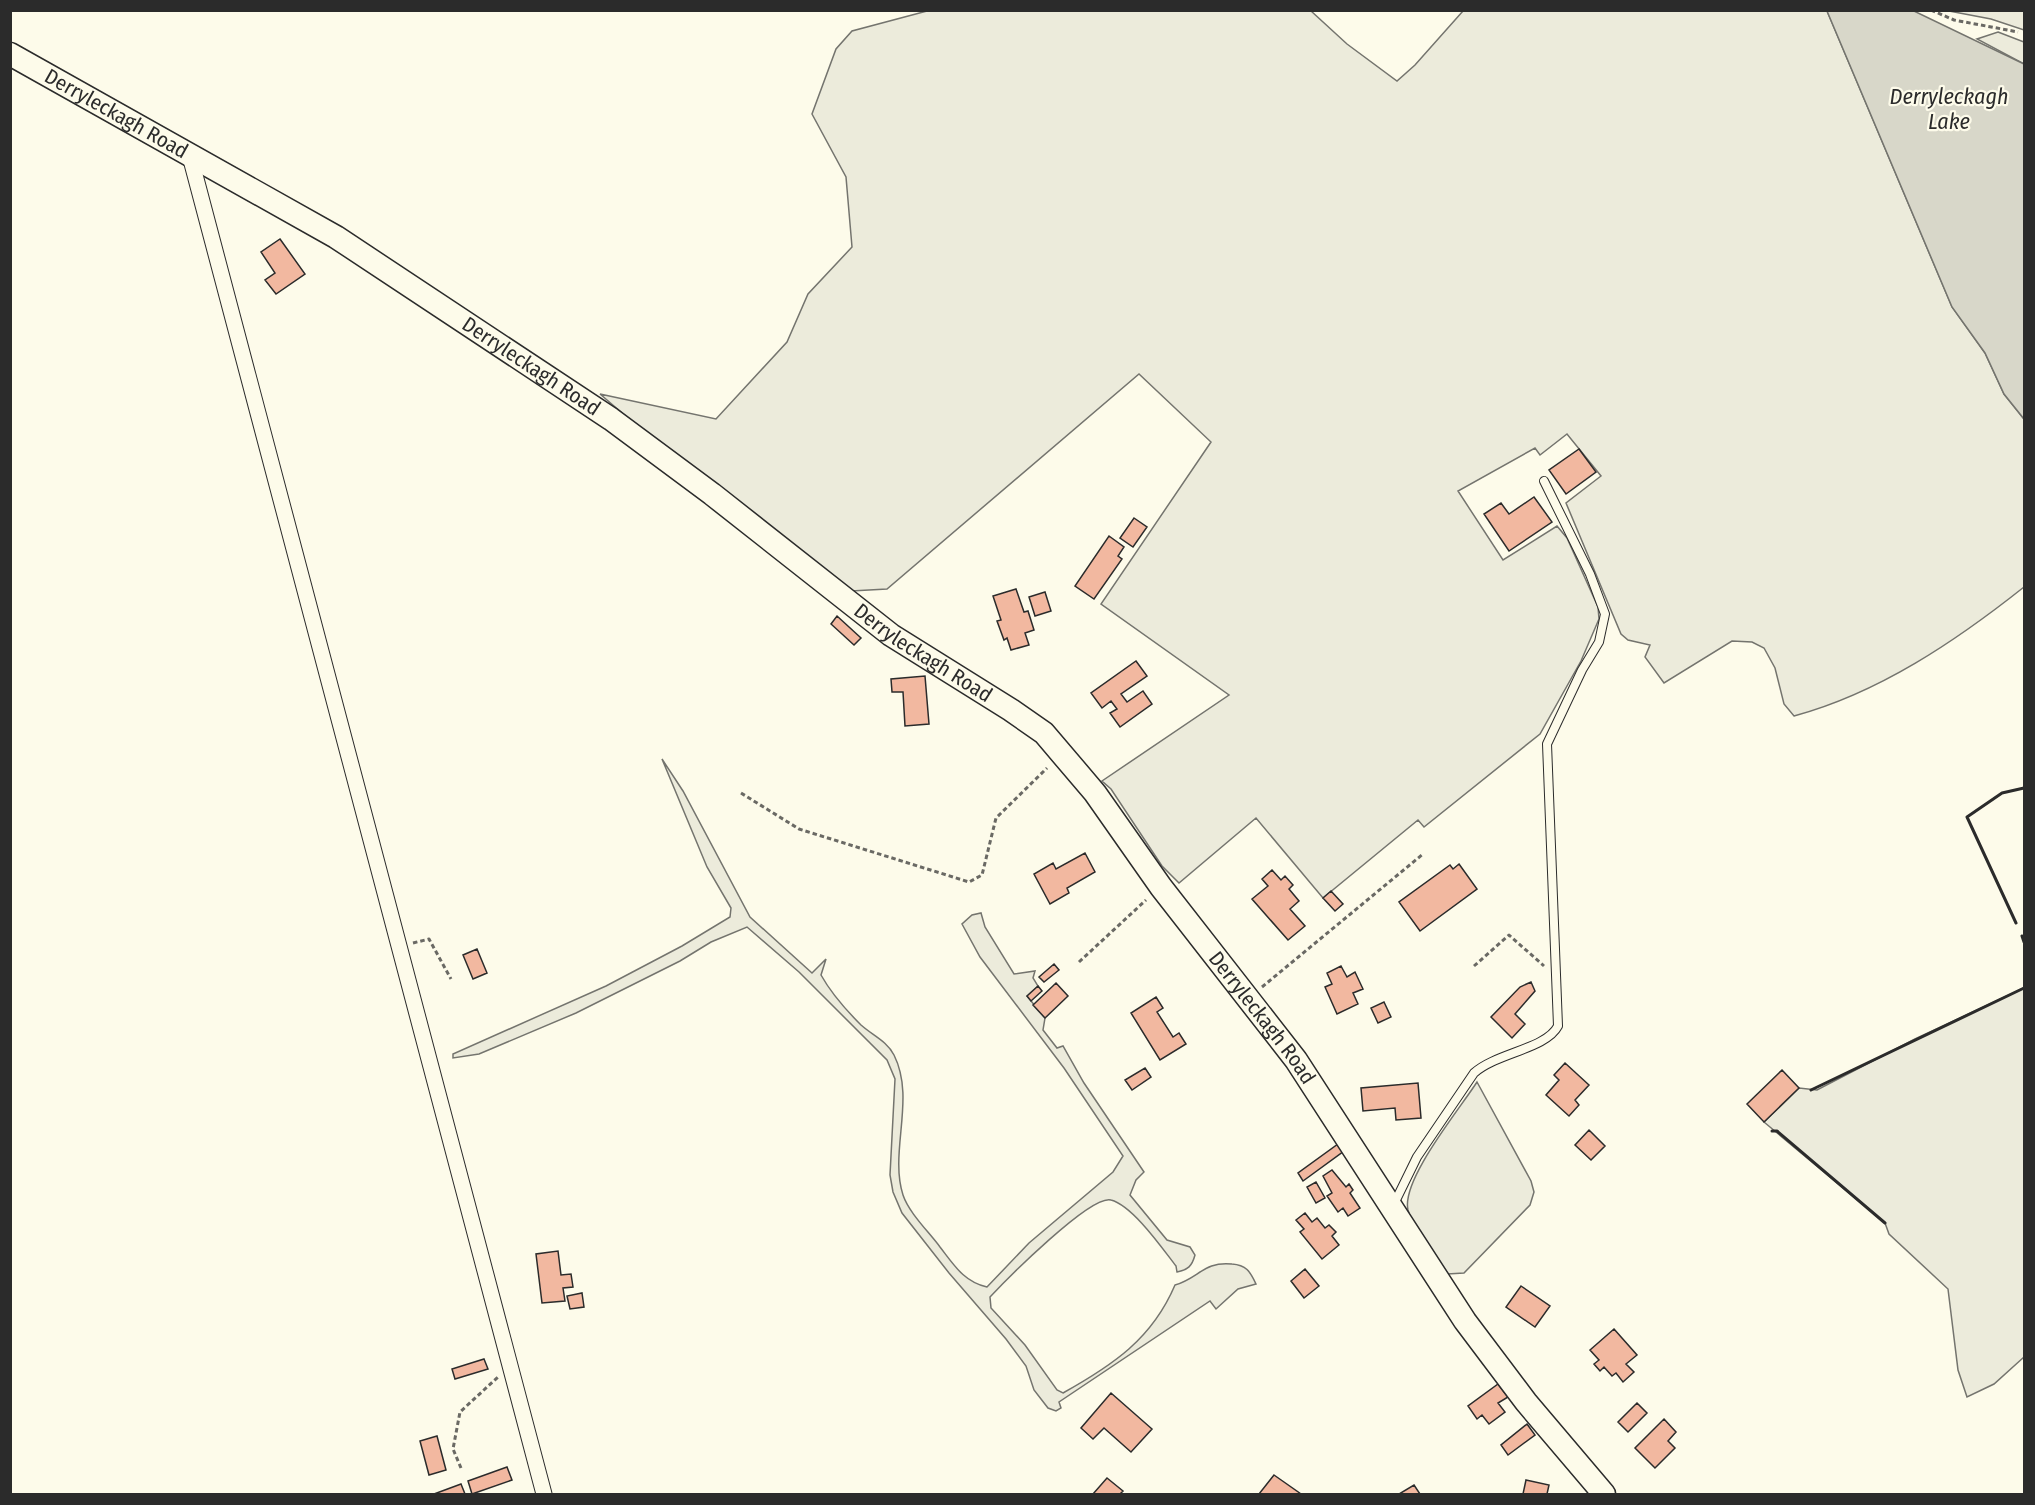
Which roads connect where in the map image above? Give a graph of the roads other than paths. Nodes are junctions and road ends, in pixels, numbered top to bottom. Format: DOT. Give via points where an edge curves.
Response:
graph roads {
  1 [pos="10,54"];
  2 [pos="189,156"];
  3 [pos="1544,481"];
  4 [pos="1393,1207"];
  5 [pos="544,1494"];
  6 [pos="1604,1494"];
  1 -- 2 [label="street, Derryleckagh Road"];
  2 -- 4 [label="street, Derryleckagh Road" via="336,237 612,419 891,635 1044,733 1095,793 1161,887 1296,1060"];
  2 -- 5 [label="street"];
  3 -- 4 [label="lane" via="1590,574 1605,614 1599,642 1547,744 1559,1018 1550,1036 1483,1064 1474,1073 1417,1157"];
  4 -- 6 [label="street, Derryleckagh Road" via="1487,1350"];
}
